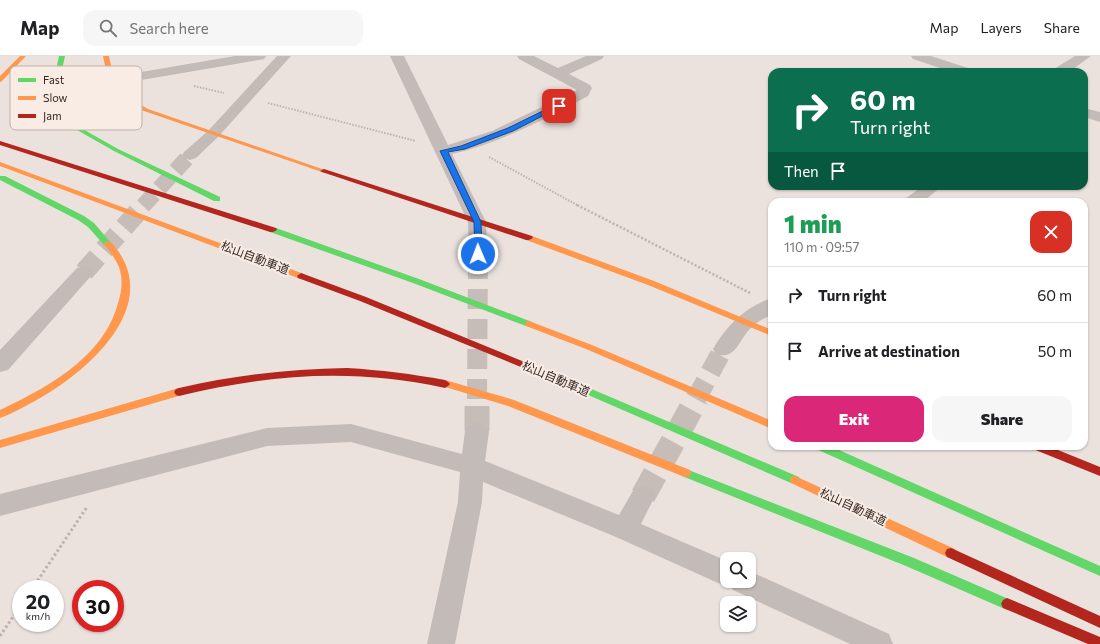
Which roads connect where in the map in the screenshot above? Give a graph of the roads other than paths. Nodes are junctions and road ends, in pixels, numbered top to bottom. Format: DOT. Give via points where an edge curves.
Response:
graph roads {
  1 [pos="23,56"];
  2 [pos="62,56"];
  3 [pos="106,56"];
  4 [pos="259,56"];
  5 [pos="284,56"];
  6 [pos="397,56"];
  7 [pos="524,56"];
  8 [pos="597,56"];
  9 [pos="918,56"];
  10 [pos="1084,56"];
  11 [pos="13,66"];
  12 [pos="59,66"];
  13 [pos="107,66"];
  14 [pos="954,68"];
  15 [pos="1065,68"];
  16 [pos="10,70"];
  17 [pos="559,73"];
  18 [pos="142,76"];
  19 [pos="0,80"];
  20 [pos="142,109"];
  21 [pos="1088,113"];
  22 [pos="1100,117"];
  23 [pos="81,130"];
  24 [pos="212,134"];
  25 [pos="0,143"];
  26 [pos="442,147"];
  27 [pos="190,155"];
  28 [pos="2,164"];
  29 [pos="0,177"];
  30 [pos="928,190"];
  31 [pos="918,198"];
  32 [pos="222,202"];
  33 [pos="236,209"];
  34 [pos="478,222"];
  35 [pos="292,236"];
  36 [pos="478,254"];
  37 [pos="84,272"];
  38 [pos="768,308"];
  39 [pos="745,322"];
  40 [pos="768,331"];
  41 [pos="723,350"];
  42 [pos="0,364"];
  43 [pos="0,414"];
  44 [pos="768,423"];
  45 [pos="477,431"];
  46 [pos="0,444"];
  47 [pos="829,450"];
  48 [pos="1047,450"];
  49 [pos="472,466"];
  50 [pos="1100,472"];
  51 [pos="643,496"];
  52 [pos="0,505"];
  53 [pos="625,529"];
  54 [pos="720,571"];
  55 [pos="1100,571"];
  56 [pos="756,587"];
  57 [pos="1100,622"];
  58 [pos="1100,643"];
  59 [pos="441,644"];
  60 [pos="879,644"];
  1 -- 11 [label="main road"];
  2 -- 12 [label="main road"];
  3 -- 13 [label="main road"];
  4 -- 18 [label="street"];
  5 -- 24 [label="street"];
  6 -- 26 [label="street"];
  7 -- 17 [label="street"];
  8 -- 17 [label="street"];
  9 -- 14 [label="street"];
  10 -- 15 [label="street"];
  16 -- 19 [label="main road"];
  17 -- 26 [label="street" via="585,88 583,93 510,130 462,148"];
  20 -- 24 [label="main road"];
  21 -- 22 [label="street"];
  23 -- 32 [label="main road"];
  24 -- 27 [label="street"];
  24 -- 34 [label="main road"];
  25 -- 35 [label="main road"];
  26 -- 34 [label="street"];
  28 -- 57 [label="main road, 松山自動車道" via="363,299 522,364 762,465"];
  29 -- 43 [label="main road" via="88,222 119,256 126,276 126,292 124,307 115,326 101,345 78,368 48,390"];
  30 -- 31 [label="street"];
  33 -- 35 [label="main road"];
  34 -- 36 [label="street"];
  34 -- 39 [label="main road" via="637,277"];
  35 -- 44 [label="main road" via="589,347"];
  37 -- 42 [label="street"];
  38 -- 39 [label="street"];
  39 -- 40 [label="main road"];
  39 -- 41 [label="street"];
  45 -- 49 [label="street"];
  46 -- 58 [label="main road" via="218,384 313,372 400,375 448,384 510,403 903,559"];
  47 -- 55 [label="main road"];
  48 -- 50 [label="main road"];
  49 -- 52 [label="street" via="351,433 267,437"];
  49 -- 53 [label="street" via="525,490"];
  49 -- 59 [label="street" via="470,502"];
  51 -- 53 [label="street"];
  53 -- 54 [label="street"];
  56 -- 60 [label="street"];
}
